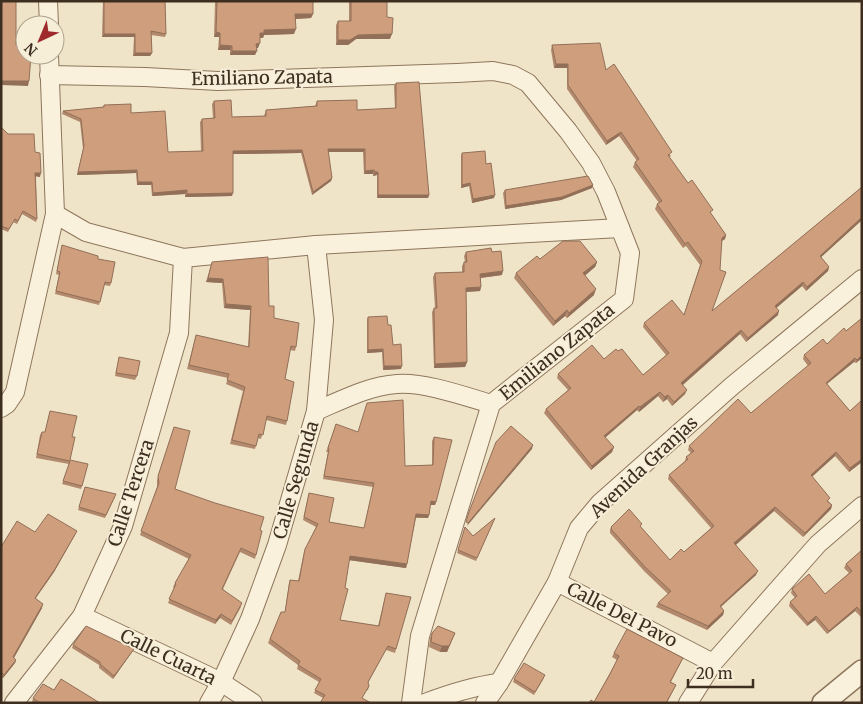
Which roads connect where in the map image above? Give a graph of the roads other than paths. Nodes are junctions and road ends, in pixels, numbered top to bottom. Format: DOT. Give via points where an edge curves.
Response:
graph roads {
  1 [pos="48,1"];
  2 [pos="49,15"];
  3 [pos="49,65"];
  4 [pos="49,76"];
  5 [pos="55,214"];
  6 [pos="620,228"];
  7 [pos="316,244"];
  8 [pos="183,258"];
  9 [pos="862,279"];
  10 [pos="491,404"];
  11 [pos="1,408"];
  12 [pos="316,411"];
  13 [pos="862,506"];
  14 [pos="558,582"];
  15 [pos="82,616"];
  16 [pos="712,662"];
  17 [pos="862,671"];
  18 [pos="221,682"];
  19 [pos="499,683"];
  20 [pos="14,703"];
  21 [pos="209,703"];
  22 [pos="253,703"];
  23 [pos="410,703"];
  24 [pos="425,703"];
  25 [pos="485,703"];
  26 [pos="688,703"];
  27 [pos="823,703"];
  1 -- 2 [label="street"];
  3 -- 4 [label="street"];
  4 -- 5 [label="street"];
  4 -- 6 [label="street, Emiliano Zapata" via="218,81 493,71 513,75 528,83 547,104 591,163"];
  5 -- 8 [label="street" via="86,232"];
  5 -- 11 [label="street" via="15,392"];
  6 -- 7 [label="street"];
  6 -- 10 [label="street, Emiliano Zapata" via="630,253 624,298"];
  7 -- 8 [label="street"];
  7 -- 12 [label="street, Calle Segunda" via="324,320"];
  8 -- 15 [label="street, Calle Tercera" via="180,333 123,526"];
  9 -- 14 [label="street, Avenida Granjas" via="732,386 600,503 579,528"];
  10 -- 12 [label="street" via="426,387 397,384 364,390"];
  10 -- 23 [label="street, Emiliano Zapata" via="420,636"];
  12 -- 18 [label="street, Calle Segunda" via="277,545 250,619"];
  13 -- 16 [label="street" via="818,544"];
  14 -- 16 [label="street, Calle Del Pavo"];
  14 -- 19 [label="street, Avenida Granjas"];
  15 -- 18 [label="street, Calle Cuarta"];
  15 -- 20 [label="street, Calle Tercera"];
  16 -- 26 [label="street"];
  17 -- 27 [label="street"];
  18 -- 21 [label="street, Calle Segunda"];
  18 -- 22 [label="street, Calle Cuarta"];
  19 -- 24 [label="street" via="452,692"];
  19 -- 25 [label="street, Avenida Granjas"];
}
